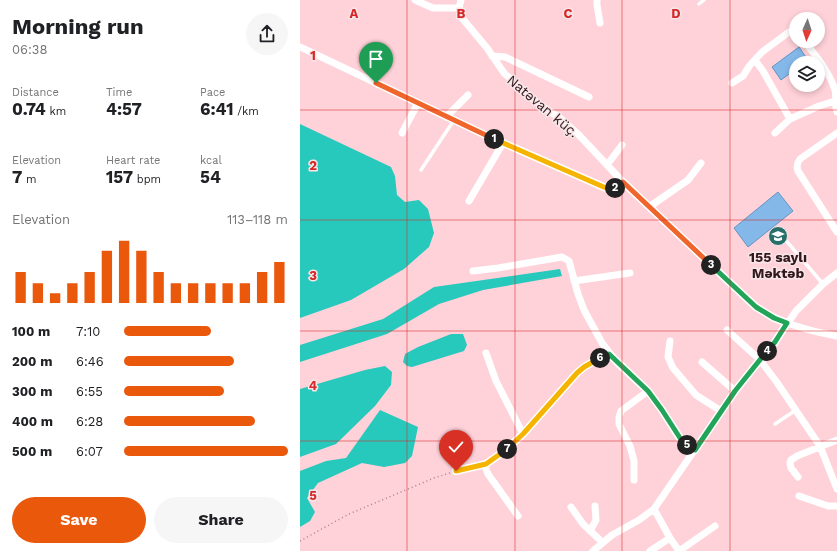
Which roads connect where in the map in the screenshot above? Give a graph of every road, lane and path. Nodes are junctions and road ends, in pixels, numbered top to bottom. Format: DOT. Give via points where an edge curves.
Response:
graph roads {
  1 [pos="415,0"];
  2 [pos="461,0"];
  3 [pos="597,0"];
  4 [pos="704,0"];
  5 [pos="699,4"];
  6 [pos="459,8"];
  7 [pos="600,23"];
  8 [pos="789,32"];
  9 [pos="300,47"];
  10 [pos="492,56"];
  11 [pos="754,60"];
  12 [pos="825,70"];
  13 [pos="732,83"];
  14 [pos="468,95"];
  15 [pos="589,97"];
  16 [pos="835,101"];
  17 [pos="418,103"];
  18 [pos="837,112"];
  19 [pos="446,117"];
  20 [pos="790,119"];
  21 [pos="454,120"];
  22 [pos="402,133"];
  23 [pos="776,133"];
  24 [pos="837,134"];
  25 [pos="503,142"];
  26 [pos="622,145"];
  27 [pos="701,162"];
  28 [pos="607,165"];
  29 [pos="421,170"];
  30 [pos="623,182"];
  31 [pos="469,201"];
  32 [pos="649,207"];
  33 [pos="837,232"];
  34 [pos="783,237"];
  35 [pos="473,271"];
  36 [pos="837,273"];
  37 [pos="630,274"];
  38 [pos="574,281"];
  39 [pos="823,284"];
  40 [pos="787,323"];
  41 [pos="727,330"];
  42 [pos="837,336"];
  43 [pos="670,341"];
  44 [pos="486,353"];
  45 [pos="609,354"];
  46 [pos="760,360"];
  47 [pos="702,362"];
  48 [pos="648,391"];
  49 [pos="735,391"];
  50 [pos="796,410"];
  51 [pos="721,411"];
  52 [pos="776,424"];
  53 [pos="523,434"];
  54 [pos="837,440"];
  55 [pos="820,446"];
  56 [pos="695,450"];
  57 [pos="486,464"];
  58 [pos="798,477"];
  59 [pos="634,480"];
  60 [pos="837,489"];
  61 [pos="799,496"];
  62 [pos="595,506"];
  63 [pos="837,506"];
  64 [pos="571,507"];
  65 [pos="654,509"];
  66 [pos="518,516"];
  67 [pos="715,526"];
  68 [pos="590,531"];
  69 [pos="670,538"];
  70 [pos="300,540"];
  71 [pos="602,542"];
  72 [pos="593,551"];
  73 [pos="650,551"];
  74 [pos="679,551"];
  1 -- 6 [label="street" via="433,8"];
  2 -- 6 [label="street"];
  3 -- 7 [label="street"];
  4 -- 5 [label="lane"];
  6 -- 10 [label="street, Natəvan küç." via="462,18"];
  8 -- 11 [label="street"];
  9 -- 17 [label="street"];
  10 -- 15 [label="street" via="505,57"];
  10 -- 28 [label="street, Natəvan küç." via="504,73 578,134"];
  11 -- 13 [label="street" via="743,76"];
  11 -- 20 [label="street"];
  12 -- 16 [label="street" via="836,93"];
  14 -- 19 [label="street"];
  16 -- 18 [label="street"];
  16 -- 20 [label="street"];
  17 -- 19 [label="street"];
  17 -- 22 [label="street"];
  19 -- 21 [label="street"];
  20 -- 23 [label="street"];
  21 -- 25 [label="street"];
  21 -- 29 [label="lane"];
  24 -- 33 [label="street" via="800,159 796,166"];
  25 -- 30 [label="street" via="606,188 613,189"];
  25 -- 31 [label="street"];
  26 -- 28 [label="street"];
  27 -- 32 [label="street" via="688,180"];
  28 -- 30 [label="street, Natəvan küç."];
  30 -- 32 [label="street, Natəvan küç."];
  32 -- 40 [label="street, Natəvan küç." via="756,307"];
  34 -- 39 [label="lane"];
  35 -- 38 [label="street" via="562,258 569,260"];
  36 -- 39 [label="street"];
  37 -- 38 [label="street"];
  38 -- 45 [label="street" via="594,331"];
  39 -- 40 [label="street"];
  40 -- 42 [label="street, Natəvan küç."];
  40 -- 46 [label="street"];
  41 -- 46 [label="street"];
  43 -- 51 [label="street" via="668,357 673,368 696,395"];
  44 -- 53 [label="street" via="496,381"];
  45 -- 48 [label="street"];
  45 -- 53 [label="street" via="577,373"];
  46 -- 49 [label="street"];
  46 -- 50 [label="street"];
  47 -- 49 [label="street"];
  48 -- 56 [label="street" via="680,438"];
  48 -- 59 [label="street" via="621,411 619,417 619,424 634,461"];
  49 -- 51 [label="street"];
  50 -- 52 [label="lane"];
  50 -- 55 [label="street"];
  51 -- 56 [label="street"];
  53 -- 57 [label="street" via="504,452"];
  54 -- 55 [label="street"];
  55 -- 58 [label="street" via="791,460 791,468"];
  55 -- 60 [label="street"];
  56 -- 65 [label="street"];
  57 -- 66 [label="street" via="488,474"];
  57 -- 70 [label="path" via="434,478 349,514"];
  61 -- 63 [label="street" via="828,506"];
  62 -- 68 [label="street" via="596,520"];
  64 -- 68 [label="street"];
  65 -- 69 [label="street"];
  65 -- 71 [label="street"];
  67 -- 74 [label="street"];
  68 -- 71 [label="street"];
  69 -- 73 [label="street"];
  69 -- 74 [label="street"];
  71 -- 72 [label="street"];
}
